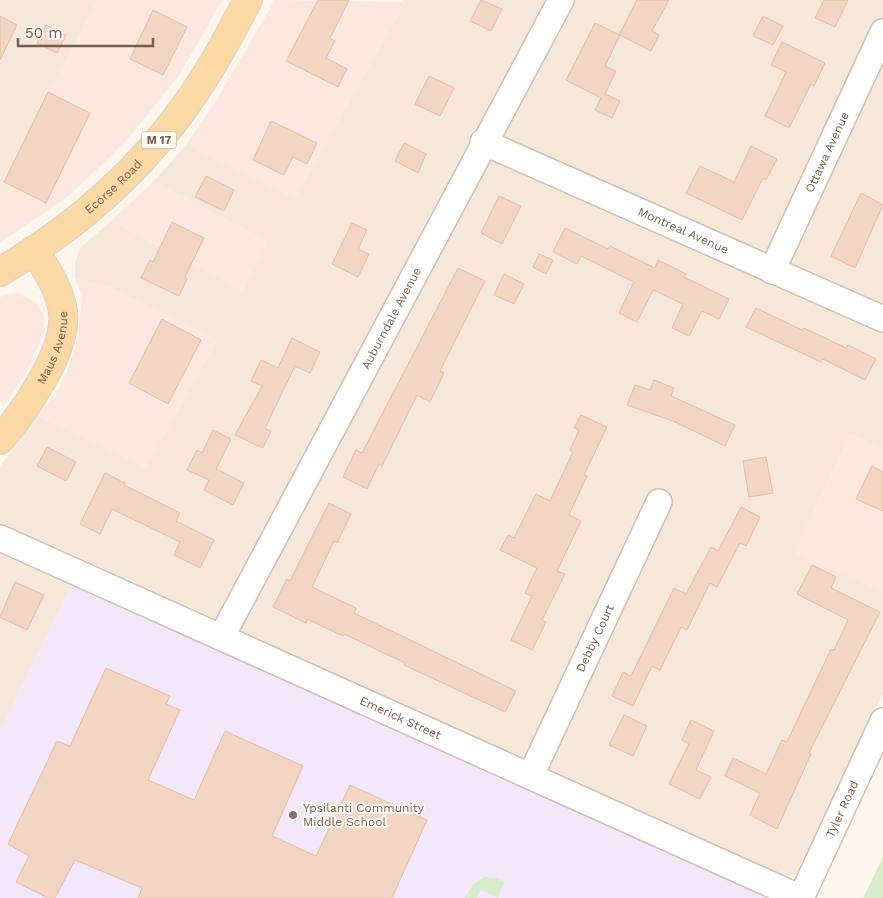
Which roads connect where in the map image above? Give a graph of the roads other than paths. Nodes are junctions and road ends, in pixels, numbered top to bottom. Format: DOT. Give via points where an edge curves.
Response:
graph roads {
  1 [pos="248,0"];
  2 [pos="561,0"];
  3 [pos="883,32"];
  4 [pos="483,142"];
  5 [pos="34,250"];
  6 [pos="772,271"];
  7 [pos="0,272"];
  8 [pos="883,319"];
  9 [pos="0,440"];
  10 [pos="659,502"];
  11 [pos="0,538"];
  12 [pos="222,636"];
  13 [pos="883,721"];
  14 [pos="531,776"];
  15 [pos="801,898"];
  1 -- 5 [label="main road, Ecorse Road / M 17" via="214,63 165,133 120,182 83,215"];
  2 -- 4 [label="street, Auburndale Avenue"];
  3 -- 6 [label="street, Ottawa Avenue"];
  4 -- 6 [label="street, Montreal Avenue"];
  4 -- 12 [label="street, Auburndale Avenue"];
  5 -- 7 [label="main road, Ecorse Road / M 17"];
  5 -- 9 [label="main road, Maus Avenue" via="59,296 63,314 59,340 52,362"];
  6 -- 8 [label="street, Montreal Avenue"];
  10 -- 14 [label="street, Debby Court"];
  11 -- 12 [label="street, Emerick Street"];
  12 -- 14 [label="street, Emerick Street"];
  13 -- 15 [label="street, Tyler Road"];
  14 -- 15 [label="street, Emerick Street"];
}
